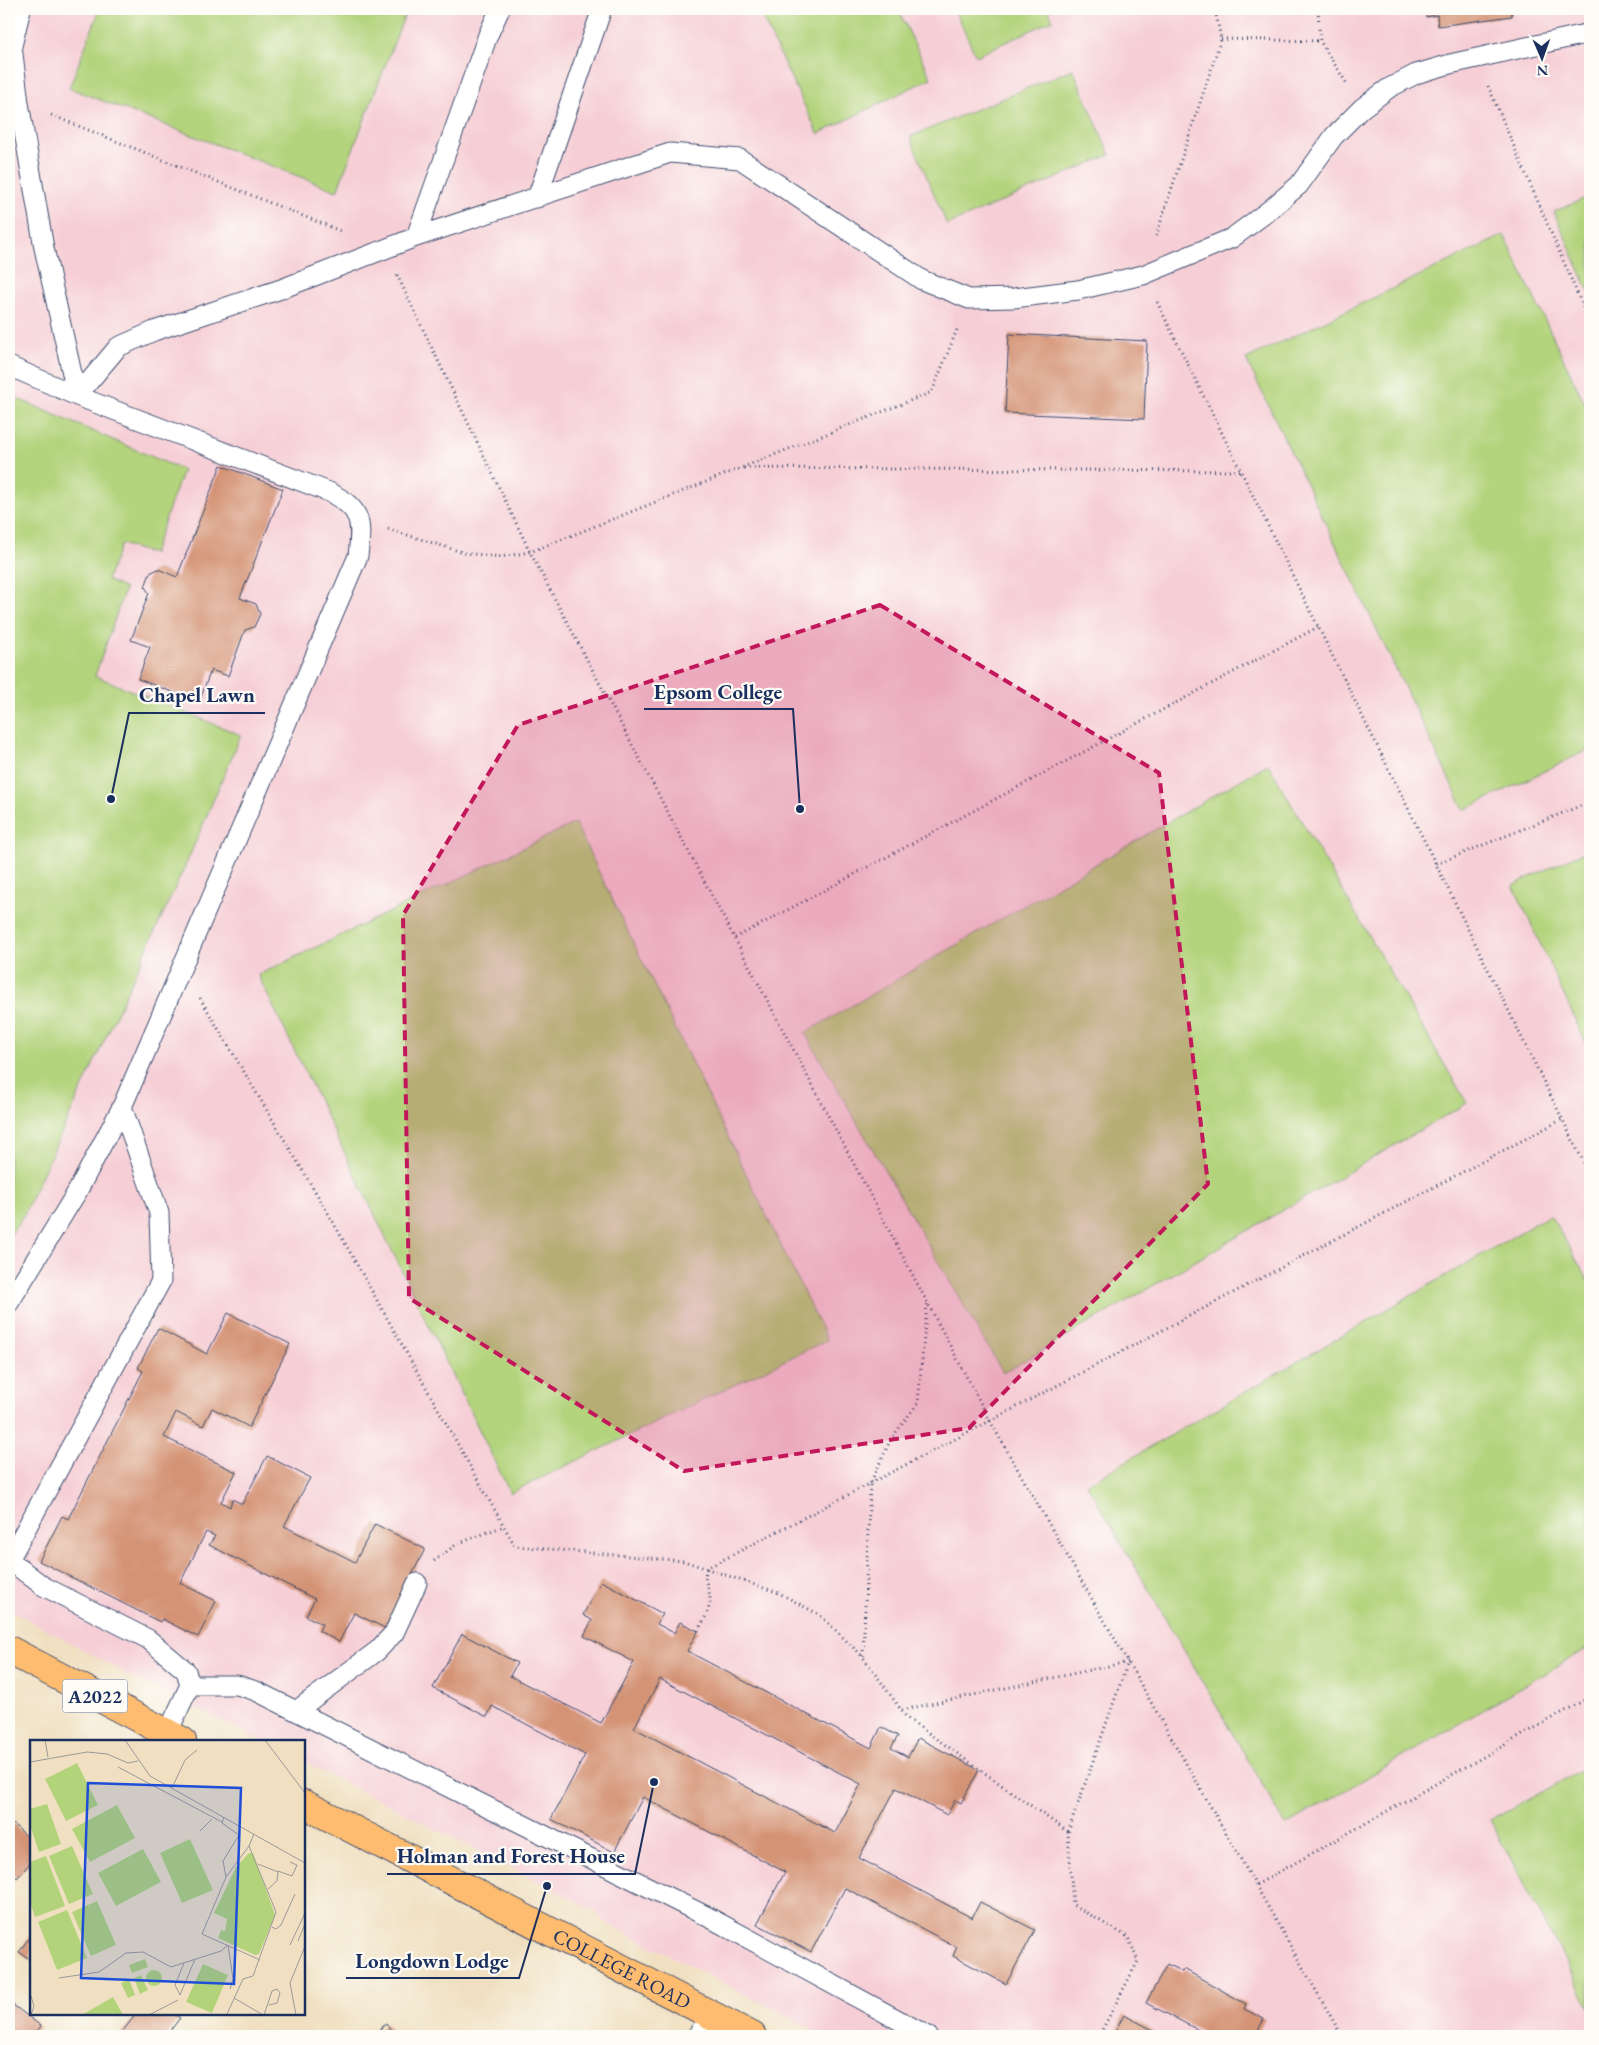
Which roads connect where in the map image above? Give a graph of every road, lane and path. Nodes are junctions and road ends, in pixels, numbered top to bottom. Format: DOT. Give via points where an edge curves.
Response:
graph roads {
  1 [pos="21,9"];
  2 [pos="500,9"];
  3 [pos="602,9"];
  4 [pos="1215,9"];
  5 [pos="1318,9"];
  6 [pos="1590,33"];
  7 [pos="1221,39"];
  8 [pos="1320,41"];
  9 [pos="1476,58"];
  10 [pos="19,102"];
  11 [pos="1362,108"];
  12 [pos="538,198"];
  13 [pos="416,237"];
  14 [pos="385,249"];
  15 [pos="1144,275"];
  16 [pos="969,299"];
  17 [pos="1590,324"];
  18 [pos="9,366"];
  19 [pos="77,396"];
  20 [pos="741,468"];
  21 [pos="1241,471"];
  22 [pos="359,521"];
  23 [pos="530,552"];
  24 [pos="1318,627"];
  25 [pos="1590,802"];
  26 [pos="1436,864"];
  27 [pos="735,938"];
  28 [pos="182,968"];
  29 [pos="122,1107"];
  30 [pos="1563,1119"];
  31 [pos="1590,1175"];
  32 [pos="927,1302"];
  33 [pos="9,1303"];
  34 [pos="990,1421"];
  35 [pos="870,1484"];
  36 [pos="504,1526"];
  37 [pos="9,1560"];
  38 [pos="706,1568"];
  39 [pos="417,1583"];
  40 [pos="698,1631"];
  41 [pos="9,1650"];
  42 [pos="863,1657"];
  43 [pos="1128,1662"];
  44 [pos="190,1685"];
  45 [pos="1590,1697"];
  46 [pos="902,1710"];
  47 [pos="296,1711"];
  48 [pos="174,1738"];
  49 [pos="305,1805"];
  50 [pos="1068,1832"];
  51 [pos="1256,1885"];
  52 [pos="709,2027"];
  53 [pos="752,2036"];
  54 [pos="928,2036"];
  55 [pos="1100,2036"];
  56 [pos="1342,2036"];
  1 -- 10 [label="lane" via="12,46"];
  2 -- 13 [label="lane"];
  3 -- 12 [label="lane"];
  4 -- 7 [label="path"];
  5 -- 8 [label="path"];
  6 -- 9 [label="lane"];
  7 -- 8 [label="path"];
  7 -- 15 [label="path"];
  8 -- 11 [label="path"];
  9 -- 11 [label="lane" via="1416,74 1389,88"];
  9 -- 17 [label="path"];
  10 -- 14 [label="path"];
  10 -- 19 [label="lane" via="44,248"];
  11 -- 15 [label="lane" via="1334,136 1299,185 1267,212 1232,238"];
  12 -- 13 [label="lane"];
  12 -- 16 [label="lane" via="670,153 740,159 922,280"];
  13 -- 14 [label="lane"];
  14 -- 19 [label="lane" via="281,289 154,331 118,347"];
  14 -- 23 [label="path"];
  15 -- 16 [label="lane" via="1078,290 1014,298"];
  15 -- 21 [label="path"];
  16 -- 20 [label="path" via="932,392"];
  18 -- 19 [label="lane"];
  19 -- 22 [label="lane" via="329,492 356,511"];
  20 -- 21 [label="path"];
  20 -- 23 [label="path"];
  21 -- 24 [label="path"];
  22 -- 23 [label="path" via="465,553 501,557"];
  22 -- 28 [label="lane" via="358,556"];
  23 -- 27 [label="path"];
  24 -- 26 [label="path"];
  24 -- 27 [label="path"];
  25 -- 26 [label="path"];
  26 -- 30 [label="path"];
  27 -- 32 [label="path"];
  28 -- 29 [label="lane"];
  28 -- 36 [label="path" via="333,1222"];
  29 -- 33 [label="lane" via="77,1192"];
  29 -- 37 [label="lane" via="159,1213 161,1281"];
  30 -- 31 [label="path"];
  30 -- 34 [label="path"];
  32 -- 34 [label="path"];
  32 -- 35 [label="path" via="918,1403 891,1439"];
  34 -- 35 [label="path"];
  34 -- 43 [label="path"];
  35 -- 38 [label="path"];
  35 -- 42 [label="path"];
  36 -- 38 [label="path" via="516,1546 684,1561"];
  36 -- 39 [label="path" via="440,1554"];
  37 -- 44 [label="lane" via="43,1586 148,1639 186,1671"];
  38 -- 40 [label="path" via="704,1575 710,1599"];
  38 -- 42 [label="path" via="779,1592 820,1615"];
  39 -- 47 [label="lane" via="394,1633 383,1645"];
  41 -- 48 [label="main road, A2022"];
  42 -- 46 [label="path"];
  43 -- 46 [label="path"];
  43 -- 50 [label="path"];
  43 -- 51 [label="path"];
  44 -- 47 [label="lane" via="236,1685"];
  44 -- 48 [label="lane"];
  45 -- 51 [label="path"];
  46 -- 50 [label="path" via="907,1718"];
  47 -- 54 [label="lane" via="703,1915"];
  49 -- 52 [label="main road, COLLEGE ROAD"];
  50 -- 55 [label="path" via="1073,1905 1128,1937 1138,1961"];
  51 -- 56 [label="path"];
  52 -- 53 [label="main road, COLLEGE ROAD"];
}
